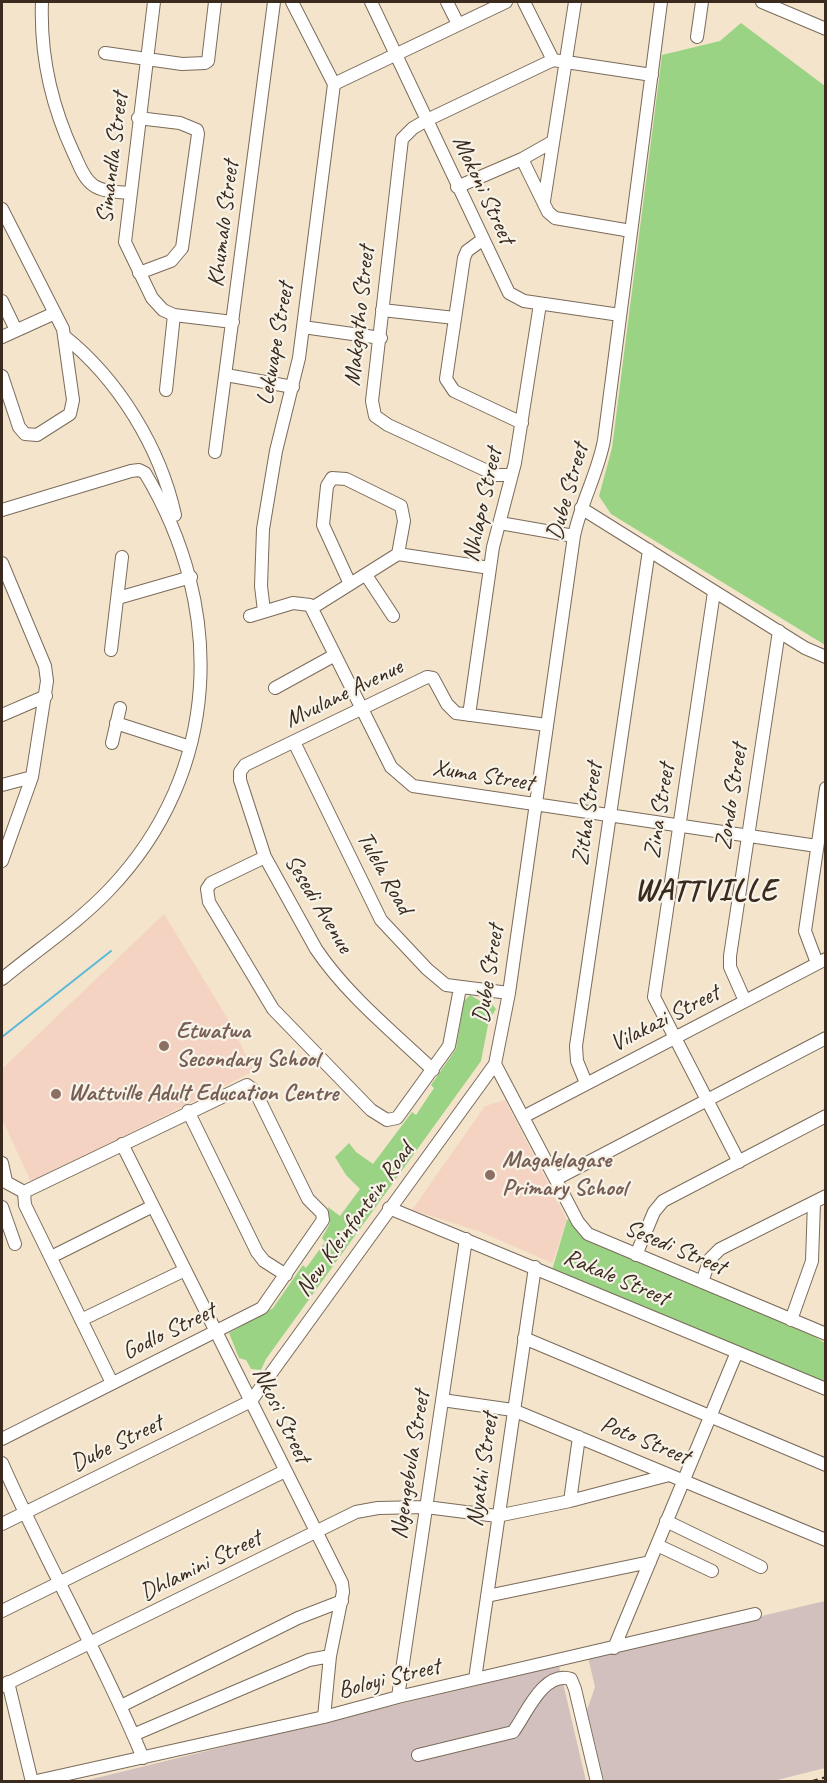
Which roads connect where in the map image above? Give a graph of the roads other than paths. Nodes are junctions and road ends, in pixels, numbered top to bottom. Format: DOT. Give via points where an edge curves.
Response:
graph roads {
  1 [pos="42,2"];
  2 [pos="154,2"];
  3 [pos="215,2"];
  4 [pos="274,2"];
  5 [pos="292,2"];
  6 [pos="371,2"];
  7 [pos="447,2"];
  8 [pos="506,2"];
  9 [pos="524,2"];
  10 [pos="575,2"];
  11 [pos="661,2"];
  12 [pos="702,2"];
  13 [pos="762,2"];
  14 [pos="458,24"];
  15 [pos="825,29"];
  16 [pos="697,37"];
  17 [pos="105,53"];
  18 [pos="396,54"];
  19 [pos="147,60"];
  20 [pos="559,61"];
  21 [pos="652,75"];
  22 [pos="334,84"];
  23 [pos="138,118"];
  24 [pos="427,120"];
  25 [pos="552,142"];
  26 [pos="522,159"];
  27 [pos="457,187"];
  28 [pos="129,193"];
  29 [pos="543,201"];
  30 [pos="2,209"];
  31 [pos="631,231"];
  32 [pos="482,240"];
  33 [pos="139,273"];
  34 [pos="2,301"];
  35 [pos="540,304"];
  36 [pos="382,310"];
  37 [pos="55,313"];
  38 [pos="174,315"];
  39 [pos="620,315"];
  40 [pos="455,318"];
  41 [pos="232,322"];
  42 [pos="303,327"];
  43 [pos="16,330"];
  44 [pos="64,336"];
  45 [pos="2,337"];
  46 [pos="381,338"];
  47 [pos="226,375"];
  48 [pos="2,376"];
  49 [pos="293,387"];
  50 [pos="166,390"];
  51 [pos="522,423"];
  52 [pos="215,452"];
  53 [pos="511,475"];
  54 [pos="581,508"];
  55 [pos="2,510"];
  56 [pos="500,524"];
  57 [pos="176,531"];
  58 [pos="574,536"];
  59 [pos="649,550"];
  60 [pos="398,554"];
  61 [pos="122,557"];
  62 [pos="2,563"];
  63 [pos="490,567"];
  64 [pos="366,575"];
  65 [pos="191,577"];
  66 [pos="350,584"];
  67 [pos="714,592"];
  68 [pos="118,598"];
  69 [pos="312,608"];
  70 [pos="264,611"];
  71 [pos="250,616"];
  72 [pos="393,616"];
  73 [pos="779,632"];
  74 [pos="111,650"];
  75 [pos="335,655"];
  76 [pos="825,657"];
  77 [pos="275,688"];
  78 [pos="46,696"];
  79 [pos="120,708"];
  80 [pos="363,709"];
  81 [pos="2,715"];
  82 [pos="468,715"];
  83 [pos="116,723"];
  84 [pos="547,725"];
  85 [pos="294,742"];
  86 [pos="112,743"];
  87 [pos="190,747"];
  88 [pos="32,777"];
  89 [pos="2,785"];
  90 [pos="825,788"];
  91 [pos="244,794"];
  92 [pos="536,805"];
  93 [pos="609,816"];
  94 [pos="679,826"];
  95 [pos="748,836"];
  96 [pos="817,846"];
  97 [pos="265,857"];
  98 [pos="2,861"];
  99 [pos="821,961"];
  100 [pos="2,979"];
  101 [pos="460,988"];
  102 [pos="508,993"];
  103 [pos="745,1002"];
  104 [pos="675,1038"];
  105 [pos="825,1038"];
  106 [pos="495,1064"];
  107 [pos="433,1070"];
  108 [pos="586,1083"];
  109 [pos="707,1100"];
  110 [pos="188,1111"];
  111 [pos="825,1116"];
  112 [pos="523,1118"];
  113 [pos="122,1144"];
  114 [pos="739,1162"];
  115 [pos="2,1163"];
  116 [pos="556,1179"];
  117 [pos="4,1180"];
  118 [pos="24,1192"];
  119 [pos="820,1199"];
  120 [pos="153,1206"];
  121 [pos="2,1207"];
  122 [pos="389,1208"];
  123 [pos="466,1239"];
  124 [pos="15,1244"];
  125 [pos="636,1255"];
  126 [pos="51,1257"];
  127 [pos="535,1267"];
  128 [pos="185,1270"];
  129 [pos="286,1275"];
  130 [pos="702,1282"];
  131 [pos="81,1320"];
  132 [pos="791,1320"];
  133 [pos="215,1332"];
  134 [pos="825,1334"];
  135 [pos="524,1338"];
  136 [pos="737,1352"];
  137 [pos="112,1383"];
  138 [pos="825,1389"];
  139 [pos="442,1400"];
  140 [pos="251,1401"];
  141 [pos="513,1410"];
  142 [pos="710,1415"];
  143 [pos="579,1437"];
  144 [pos="2,1439"];
  145 [pos="2,1463"];
  146 [pos="825,1464"];
  147 [pos="285,1471"];
  148 [pos="669,1474"];
  149 [pos="684,1479"];
  150 [pos="570,1501"];
  151 [pos="426,1507"];
  152 [pos="24,1513"];
  153 [pos="497,1516"];
  154 [pos="666,1521"];
  155 [pos="2,1524"];
  156 [pos="316,1532"];
  157 [pos="825,1540"];
  158 [pos="657,1545"];
  159 [pos="650,1562"];
  160 [pos="761,1567"];
  161 [pos="712,1571"];
  162 [pos="58,1583"];
  163 [pos="487,1596"];
  164 [pos="342,1600"];
  165 [pos="2,1611"];
  166 [pos="755,1614"];
  167 [pos="88,1644"];
  168 [pos="614,1648"];
  169 [pos="330,1656"];
  170 [pos="475,1679"];
  171 [pos="5,1684"];
  172 [pos="398,1697"];
  173 [pos="121,1706"];
  174 [pos="324,1717"];
  175 [pos="133,1735"];
  176 [pos="418,1755"];
  177 [pos="143,1758"];
  178 [pos="32,1782"];
  179 [pos="597,1782"];
  1 -- 28 [label="street" via="45,62 65,134 91,184"];
  2 -- 19 [label="street, Simandla Street"];
  3 -- 19 [label="street" via="208,61 188,65"];
  4 -- 41 [label="street, Khumalo Street"];
  5 -- 22 [label="street"];
  6 -- 18 [label="street, Mokoni Street"];
  7 -- 14 [label="street"];
  8 -- 14 [label="street"];
  9 -- 20 [label="street"];
  10 -- 20 [label="street"];
  11 -- 21 [label="street, Dube Street"];
  12 -- 16 [label="street"];
  13 -- 15 [label="street"];
  14 -- 18 [label="street"];
  17 -- 19 [label="street"];
  18 -- 22 [label="street"];
  18 -- 24 [label="street, Mokoni Street"];
  19 -- 23 [label="street, Simandla Street"];
  20 -- 21 [label="street"];
  20 -- 24 [label="street, Makgatho Street"];
  20 -- 25 [label="street"];
  21 -- 31 [label="street, Dube Street"];
  22 -- 42 [label="street, Lekwape Street"];
  23 -- 28 [label="street, Simandla Street"];
  23 -- 33 [label="street" via="185,124 198,134 182,248 171,261"];
  24 -- 27 [label="street, Mokoni Street"];
  24 -- 36 [label="street, Makgatho Street" via="407,132 400,147"];
  25 -- 26 [label="street"];
  25 -- 29 [label="street"];
  26 -- 27 [label="street"];
  26 -- 29 [label="street"];
  27 -- 32 [label="street, Mokoni Street"];
  28 -- 33 [label="street, Simandla Street" via="125,242"];
  29 -- 31 [label="street" via="555,219"];
  30 -- 37 [label="street"];
  31 -- 39 [label="street, Dube Street"];
  32 -- 35 [label="street, Mokoni Street" via="509,293"];
  32 -- 40 [label="street" via="464,258"];
  33 -- 38 [label="street, Simandla Street" via="158,306"];
  34 -- 43 [label="street"];
  35 -- 39 [label="street, Mokoni Street"];
  35 -- 51 [label="street, Nhlapo Street"];
  36 -- 40 [label="street"];
  36 -- 46 [label="street, Makgatho Street"];
  37 -- 43 [label="street"];
  37 -- 44 [label="street"];
  38 -- 41 [label="street"];
  38 -- 50 [label="street"];
  39 -- 54 [label="street, Dube Street" via="600,463"];
  40 -- 51 [label="street" via="446,370 450,388"];
  41 -- 47 [label="street, Khumalo Street"];
  42 -- 46 [label="street"];
  42 -- 49 [label="street, Lekwape Street"];
  43 -- 45 [label="street"];
  44 -- 48 [label="street" via="73,400 70,414 64,420 37,435 23,433"];
  44 -- 57 [label="street" via="103,373 149,446 175,513"];
  46 -- 53 [label="street, Makgatho Street" via="372,401 375,416 496,475"];
  47 -- 49 [label="street"];
  47 -- 52 [label="street, Khumalo Street"];
  49 -- 70 [label="street, Lekwape Street" via="276,451 263,529"];
  51 -- 53 [label="street, Nhlapo Street"];
  53 -- 56 [label="street, Nhlapo Street"];
  54 -- 58 [label="street, Dube Street"];
  54 -- 59 [label="street"];
  55 -- 57 [label="street" via="139,470 145,473"];
  56 -- 58 [label="street"];
  56 -- 63 [label="street, Nhlapo Street"];
  57 -- 65 [label="street"];
  58 -- 84 [label="street, Dube Street"];
  59 -- 67 [label="street"];
  59 -- 93 [label="street, Zitha Street"];
  60 -- 63 [label="street"];
  60 -- 64 [label="street"];
  60 -- 66 [label="street" via="404,521 401,506 346,478 332,478 327,486 323,525"];
  61 -- 68 [label="street"];
  62 -- 78 [label="street" via="45,666"];
  63 -- 82 [label="street, Nhlapo Street"];
  64 -- 66 [label="street"];
  64 -- 72 [label="street"];
  65 -- 68 [label="street"];
  65 -- 87 [label="street" via="201,627 202,670"];
  66 -- 69 [label="street"];
  67 -- 73 [label="street"];
  67 -- 94 [label="street, Zina Street"];
  68 -- 74 [label="street"];
  69 -- 70 [label="street" via="297,603"];
  69 -- 75 [label="street, Xuma Street"];
  70 -- 71 [label="street"];
  73 -- 76 [label="street"];
  73 -- 95 [label="street, Zondo Street"];
  75 -- 77 [label="street"];
  75 -- 80 [label="street, Xuma Street"];
  78 -- 81 [label="street"];
  78 -- 88 [label="street"];
  79 -- 83 [label="street"];
  80 -- 82 [label="street, Mvulane Avenue" via="431,677 452,710"];
  80 -- 85 [label="street, Mvulane Avenue"];
  80 -- 92 [label="street, Xuma Street" via="391,767 405,782"];
  82 -- 84 [label="street, Mvulane Avenue"];
  83 -- 86 [label="street"];
  83 -- 87 [label="street"];
  84 -- 92 [label="street, Dube Street"];
  85 -- 91 [label="street, Mvulane Avenue" via="245,765 239,775"];
  85 -- 101 [label="street, Tulela Road" via="381,920 439,981"];
  87 -- 100 [label="street" via="163,818 136,859 81,916"];
  88 -- 89 [label="street"];
  88 -- 98 [label="street"];
  90 -- 96 [label="street"];
  91 -- 97 [label="street, Sesedi Avenue"];
  92 -- 93 [label="street, Xuma Street"];
  92 -- 102 [label="street, Dube Street"];
  93 -- 94 [label="street, Xuma Street"];
  93 -- 108 [label="street, Zitha Street" via="576,1046"];
  94 -- 95 [label="street, Xuma Street"];
  94 -- 104 [label="street, Zina Street" via="654,993"];
  95 -- 96 [label="street, Xuma Street"];
  95 -- 103 [label="street, Zondo Street" via="730,962"];
  96 -- 99 [label="street" via="805,934"];
  97 -- 107 [label="street, Sesedi Avenue" via="326,963"];
  97 -- 107 [label="street" via="211,883 207,889 209,902 273,1009 384,1119 394,1120 402,1114"];
  99 -- 103 [label="street, Vilakazi Street"];
  101 -- 102 [label="street, Tulela Road"];
  101 -- 107 [label="street" via="449,1047"];
  102 -- 106 [label="street, Dube Street"];
  103 -- 104 [label="street, Vilakazi Street"];
  104 -- 108 [label="street, Vilakazi Street"];
  104 -- 109 [label="street, Zina Street"];
  105 -- 109 [label="street"];
  106 -- 112 [label="street, Sesedi Street"];
  106 -- 122 [label="street, New Kleinfontein Road"];
  108 -- 112 [label="street, Vilakazi Street"];
  109 -- 114 [label="street, Zina Street"];
  109 -- 116 [label="street"];
  110 -- 113 [label="street"];
  110 -- 129 [label="street" via="257,1252 264,1262"];
  110 -- 129 [label="street, Godlo Street" via="241,1086 250,1086 255,1091 308,1199 322,1213 322,1224"];
  111 -- 114 [label="street"];
  112 -- 116 [label="street, Sesedi Street"];
  113 -- 118 [label="street"];
  113 -- 120 [label="street, Nkosi Street"];
  114 -- 125 [label="street" via="663,1201 654,1212"];
  115 -- 117 [label="street"];
  116 -- 125 [label="street, Sesedi Street" via="583,1229"];
  117 -- 118 [label="street"];
  118 -- 126 [label="street" via="25,1205"];
  119 -- 130 [label="street" via="720,1249 710,1259"];
  119 -- 132 [label="street" via="812,1261"];
  120 -- 126 [label="street"];
  120 -- 128 [label="street, Nkosi Street"];
  121 -- 124 [label="street"];
  122 -- 123 [label="street, Rakale Street"];
  122 -- 140 [label="street, New Kleinfontein Road"];
  123 -- 127 [label="street, Rakale Street"];
  123 -- 139 [label="street, Ngengebula Street"];
  125 -- 130 [label="street, Sesedi Street"];
  126 -- 131 [label="street"];
  127 -- 135 [label="street, Nyathi Street"];
  127 -- 136 [label="street, Rakale Street"];
  128 -- 131 [label="street"];
  128 -- 133 [label="street, Nkosi Street"];
  129 -- 133 [label="street, Godlo Street" via="262,1308"];
  130 -- 132 [label="street, Sesedi Street"];
  131 -- 137 [label="street"];
  132 -- 134 [label="street, Sesedi Street"];
  133 -- 137 [label="street, Godlo Street"];
  133 -- 140 [label="street, Nkosi Street"];
  135 -- 141 [label="street, Nyathi Street"];
  135 -- 142 [label="street"];
  136 -- 138 [label="street, Rakale Street"];
  136 -- 142 [label="street"];
  137 -- 144 [label="street, Godlo Street"];
  139 -- 141 [label="street, Poto Street"];
  139 -- 151 [label="street, Ngengebula Street"];
  140 -- 147 [label="street, Nkosi Street"];
  140 -- 152 [label="street, Dube Street"];
  141 -- 143 [label="street, Poto Street"];
  141 -- 153 [label="street, Nyathi Street"];
  142 -- 146 [label="street"];
  142 -- 149 [label="street"];
  143 -- 148 [label="street, Poto Street"];
  143 -- 150 [label="street"];
  145 -- 152 [label="street"];
  147 -- 156 [label="street, Nkosi Street"];
  147 -- 162 [label="street"];
  148 -- 149 [label="street, Poto Street"];
  148 -- 150 [label="street, Dhlamini Street"];
  149 -- 154 [label="street"];
  149 -- 157 [label="street, Poto Street"];
  150 -- 153 [label="street, Dhlamini Street"];
  151 -- 153 [label="street, Dhlamini Street"];
  151 -- 156 [label="street, Dhlamini Street" via="366,1509"];
  151 -- 172 [label="street, Ngengebula Street"];
  152 -- 155 [label="street, Dube Street"];
  152 -- 162 [label="street"];
  153 -- 163 [label="street, Nyathi Street"];
  154 -- 158 [label="street"];
  154 -- 160 [label="street"];
  156 -- 164 [label="street, Nkosi Street" via="342,1583"];
  156 -- 167 [label="street, Dhlamini Street"];
  158 -- 159 [label="street"];
  158 -- 161 [label="street"];
  159 -- 163 [label="street"];
  159 -- 168 [label="street"];
  162 -- 165 [label="street"];
  162 -- 167 [label="street"];
  163 -- 170 [label="street, Nyathi Street"];
  164 -- 169 [label="street, Nkosi Street"];
  164 -- 173 [label="street"];
  166 -- 168 [label="street, Boloyi Street"];
  167 -- 171 [label="street, Dhlamini Street"];
  167 -- 173 [label="street"];
  168 -- 170 [label="street, Boloyi Street"];
  169 -- 174 [label="street, Nkosi Street"];
  169 -- 175 [label="street" via="309,1660"];
  170 -- 172 [label="street, Boloyi Street"];
  171 -- 178 [label="street"];
  172 -- 174 [label="street, Boloyi Street"];
  173 -- 175 [label="street"];
  174 -- 177 [label="street, Boloyi Street"];
  175 -- 177 [label="street"];
  176 -- 179 [label="street" via="513,1732 533,1699 551,1682 566,1677 575,1689"];
  177 -- 178 [label="street, Boloyi Street"];
}
